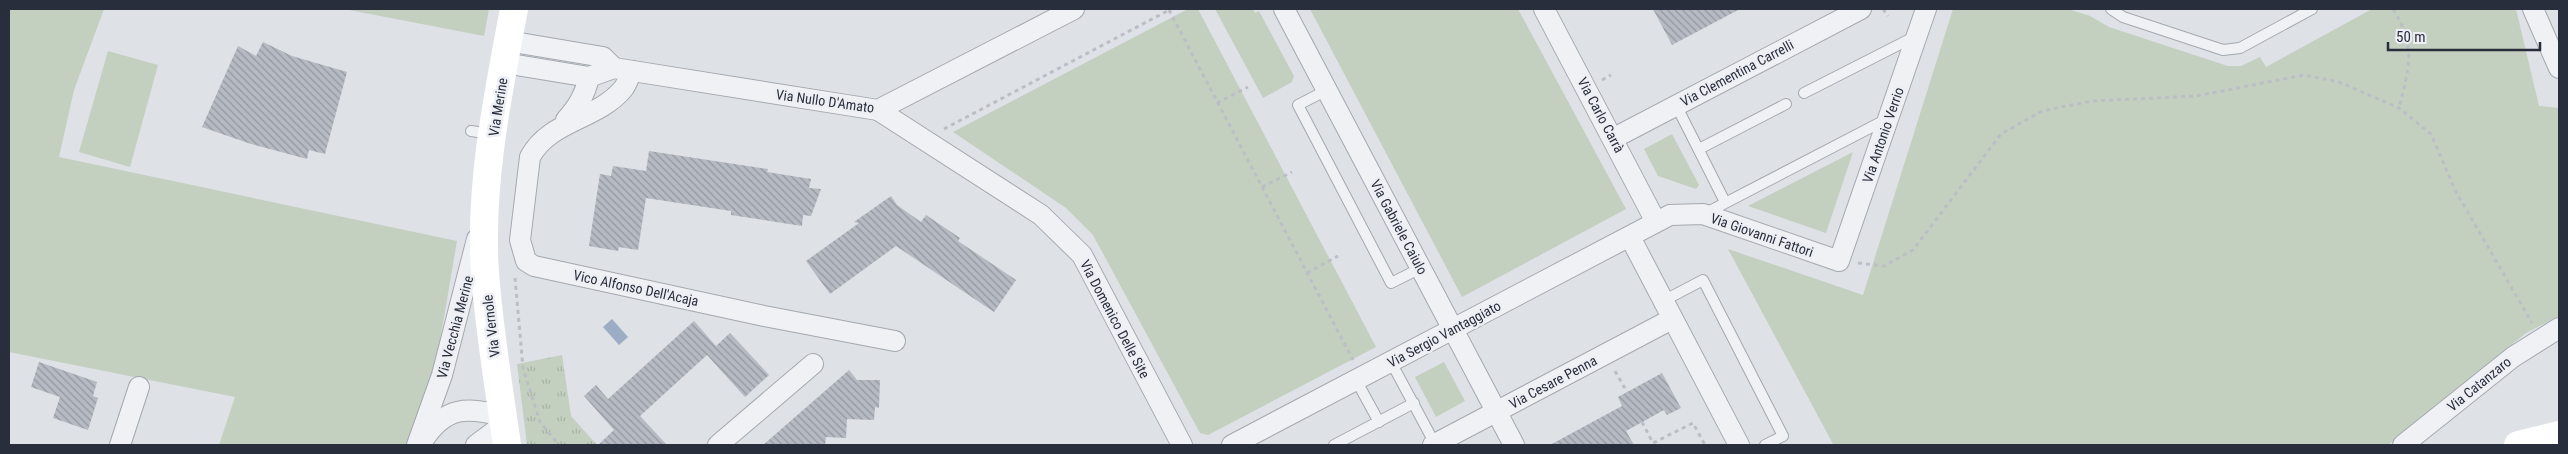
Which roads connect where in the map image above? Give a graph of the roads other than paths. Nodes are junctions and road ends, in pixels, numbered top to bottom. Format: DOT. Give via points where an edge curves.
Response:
graph roads {
  1 [pos="514,9"];
  2 [pos="1074,9"];
  3 [pos="1284,9"];
  4 [pos="1544,9"];
  5 [pos="1861,9"];
  6 [pos="1926,9"];
  7 [pos="2111,9"];
  8 [pos="2312,9"];
  9 [pos="2533,9"];
  10 [pos="1917,36"];
  11 [pos="506,52"];
  12 [pos="2559,68"];
  13 [pos="623,70"];
  14 [pos="589,77"];
  15 [pos="1327,90"];
  16 [pos="1804,94"];
  17 [pos="1786,104"];
  18 [pos="1676,105"];
  19 [pos="878,110"];
  20 [pos="1888,118"];
  21 [pos="561,126"];
  22 [pos="1614,138"];
  23 [pos="1699,150"];
  24 [pos="1725,202"];
  25 [pos="485,206"];
  26 [pos="1703,214"];
  27 [pos="1656,222"];
  28 [pos="1630,237"];
  29 [pos="1839,261"];
  30 [pos="1421,268"];
  31 [pos="1663,301"];
  32 [pos="1672,319"];
  33 [pos="2559,328"];
  34 [pos="1453,329"];
  35 [pos="896,341"];
  36 [pos="1391,362"];
  37 [pos="813,364"];
  38 [pos="1355,371"];
  39 [pos="139,387"];
  40 [pos="1414,403"];
  41 [pos="1496,412"];
  42 [pos="502,416"];
  43 [pos="1379,422"];
  44 [pos="2559,435"];
  45 [pos="120,445"];
  46 [pos="418,445"];
  47 [pos="476,445"];
  48 [pos="506,445"];
  49 [pos="718,445"];
  50 [pos="1182,445"];
  51 [pos="1232,445"];
  52 [pos="1334,445"];
  53 [pos="1434,445"];
  54 [pos="1514,445"];
  55 [pos="1740,445"];
  56 [pos="1765,445"];
  57 [pos="2403,445"];
  58 [pos="2518,445"];
  1 -- 11 [label="main road, Via Merine"];
  2 -- 19 [label="street, Via Nullo D'Amato"];
  3 -- 15 [label="street, Via Gabriele Caiulo"];
  4 -- 22 [label="street, Via Carlo Carrà"];
  5 -- 18 [label="street, Via Clementina Carrelli"];
  6 -- 10 [label="street, Via Antonio Verrio"];
  7 -- 8 [label="lane" via="2122,17 2223,50 2240,48"];
  9 -- 12 [label="street"];
  10 -- 16 [label="lane"];
  10 -- 20 [label="street, Via Antonio Verrio"];
  11 -- 13 [label="street, Via Nullo D'Amato" via="603,57"];
  11 -- 14 [label="street, Via Nullo D'Amato"];
  11 -- 25 [label="main road, Via Merine" via="482,133"];
  13 -- 14 [label="street, Via Nullo D'Amato"];
  13 -- 19 [label="street, Via Nullo D'Amato"];
  13 -- 21 [label="street, Vico Alfonso Dell'Acaja" via="624,88 580,118"];
  14 -- 21 [label="street, Vico Alfonso Dell'Acaja" via="580,104"];
  15 -- 30 [label="street, Via Gabriele Caiulo"];
  15 -- 30 [label="lane" via="1298,105 1391,283"];
  17 -- 23 [label="lane"];
  18 -- 22 [label="street, Via Clementina Carrelli"];
  18 -- 23 [label="lane"];
  19 -- 50 [label="street, Via Domenico Delle Site" via="1041,215 1082,255"];
  20 -- 24 [label="lane"];
  20 -- 29 [label="street, Via Antonio Verrio"];
  21 -- 35 [label="street, Vico Alfonso Dell'Acaja" via="545,137 530,158 520,240 526,261 534,266"];
  22 -- 27 [label="street, Via Carlo Carrà"];
  23 -- 24 [label="lane"];
  24 -- 26 [label="lane"];
  25 -- 42 [label="main road, Via Vernole" via="485,271"];
  25 -- 46 [label="street, Via Vecchia Merine" via="442,375"];
  26 -- 27 [label="street, Via Giovanni Fattori" via="1670,215"];
  26 -- 29 [label="street, Via Giovanni Fattori"];
  27 -- 28 [label="street, Via Sergio Vantaggiato"];
  28 -- 31 [label="street"];
  28 -- 34 [label="street, Via Sergio Vantaggiato"];
  30 -- 34 [label="street, Via Gabriele Caiulo"];
  31 -- 32 [label="street"];
  31 -- 56 [label="lane" via="1703,280 1783,436"];
  32 -- 41 [label="street, Via Cesare Penna"];
  32 -- 55 [label="street"];
  33 -- 57 [label="street, Via Catanzaro" via="2512,356"];
  34 -- 36 [label="street, Via Sergio Vantaggiato"];
  34 -- 41 [label="street, Via Gabriele Caiulo"];
  36 -- 38 [label="street, Via Sergio Vantaggiato"];
  36 -- 40 [label="lane"];
  37 -- 49 [label="street"];
  38 -- 43 [label="lane"];
  38 -- 51 [label="street, Via Sergio Vantaggiato"];
  39 -- 45 [label="street"];
  40 -- 43 [label="lane"];
  40 -- 53 [label="lane"];
  41 -- 53 [label="street, Via Cesare Penna"];
  41 -- 54 [label="street, Via Gabriele Caiulo"];
  42 -- 46 [label="street" via="475,409 459,410 443,418"];
  42 -- 47 [label="street" via="496,430"];
  42 -- 48 [label="main road, Via Vernole"];
  43 -- 52 [label="lane"];
  44 -- 58 [label="main road"];
}
